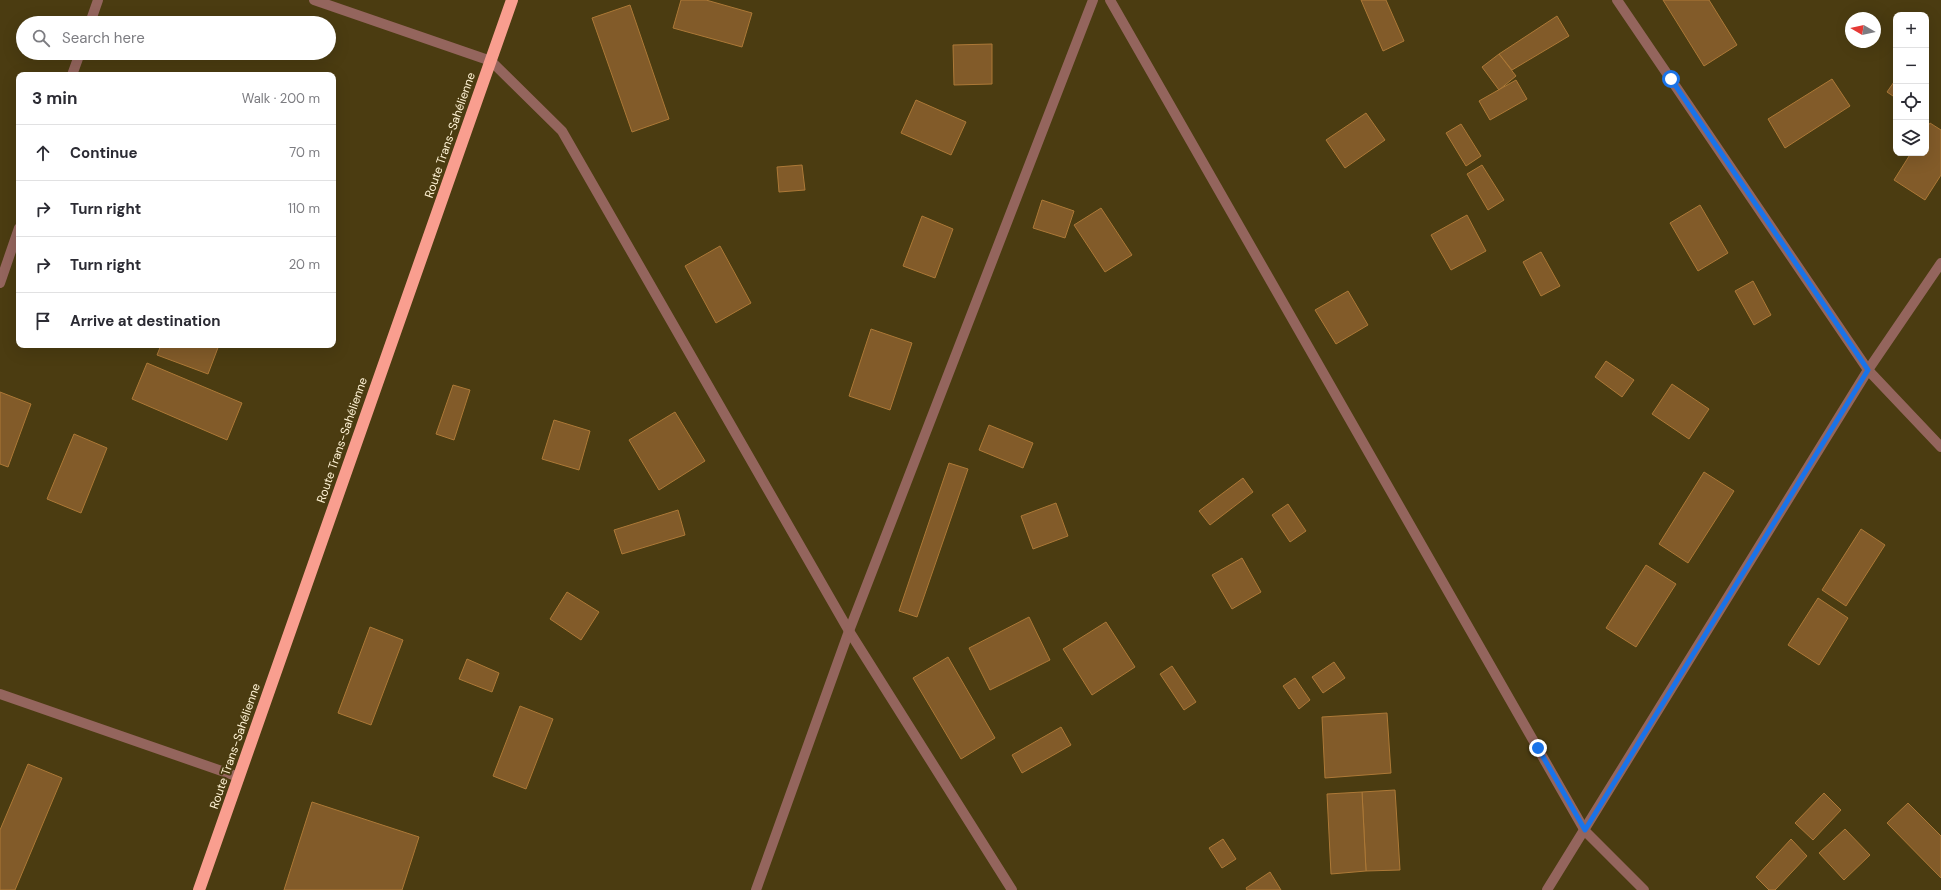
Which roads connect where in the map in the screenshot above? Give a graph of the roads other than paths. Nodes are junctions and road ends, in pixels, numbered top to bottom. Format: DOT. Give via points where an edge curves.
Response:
graph roads {
  1 [pos="98,0"];
  2 [pos="314,0"];
  3 [pos="512,0"];
  4 [pos="1093,0"];
  5 [pos="1110,0"];
  6 [pos="1617,0"];
  7 [pos="92,16"];
  8 [pos="77,60"];
  9 [pos="491,61"];
  10 [pos="73,72"];
  11 [pos="16,237"];
  12 [pos="1941,263"];
  13 [pos="0,283"];
  14 [pos="1868,370"];
  15 [pos="1941,447"];
  16 [pos="849,631"];
  17 [pos="0,694"];
  18 [pos="238,777"];
  19 [pos="1585,830"];
  20 [pos="199,890"];
  21 [pos="756,890"];
  22 [pos="1012,890"];
  23 [pos="1547,890"];
  24 [pos="1644,890"];
  1 -- 7 [label="street"];
  2 -- 9 [label="street"];
  3 -- 9 [label="highway, Route Trans-Sahélienne"];
  4 -- 16 [label="street"];
  5 -- 19 [label="street"];
  6 -- 14 [label="street"];
  8 -- 10 [label="street"];
  9 -- 16 [label="street" via="562,131"];
  9 -- 18 [label="highway, Route Trans-Sahélienne"];
  11 -- 13 [label="street"];
  12 -- 14 [label="street"];
  14 -- 15 [label="street"];
  14 -- 19 [label="street"];
  16 -- 21 [label="street"];
  16 -- 22 [label="street"];
  17 -- 18 [label="street"];
  18 -- 20 [label="highway, Route Trans-Sahélienne"];
  19 -- 23 [label="street"];
  19 -- 24 [label="street"];
}
